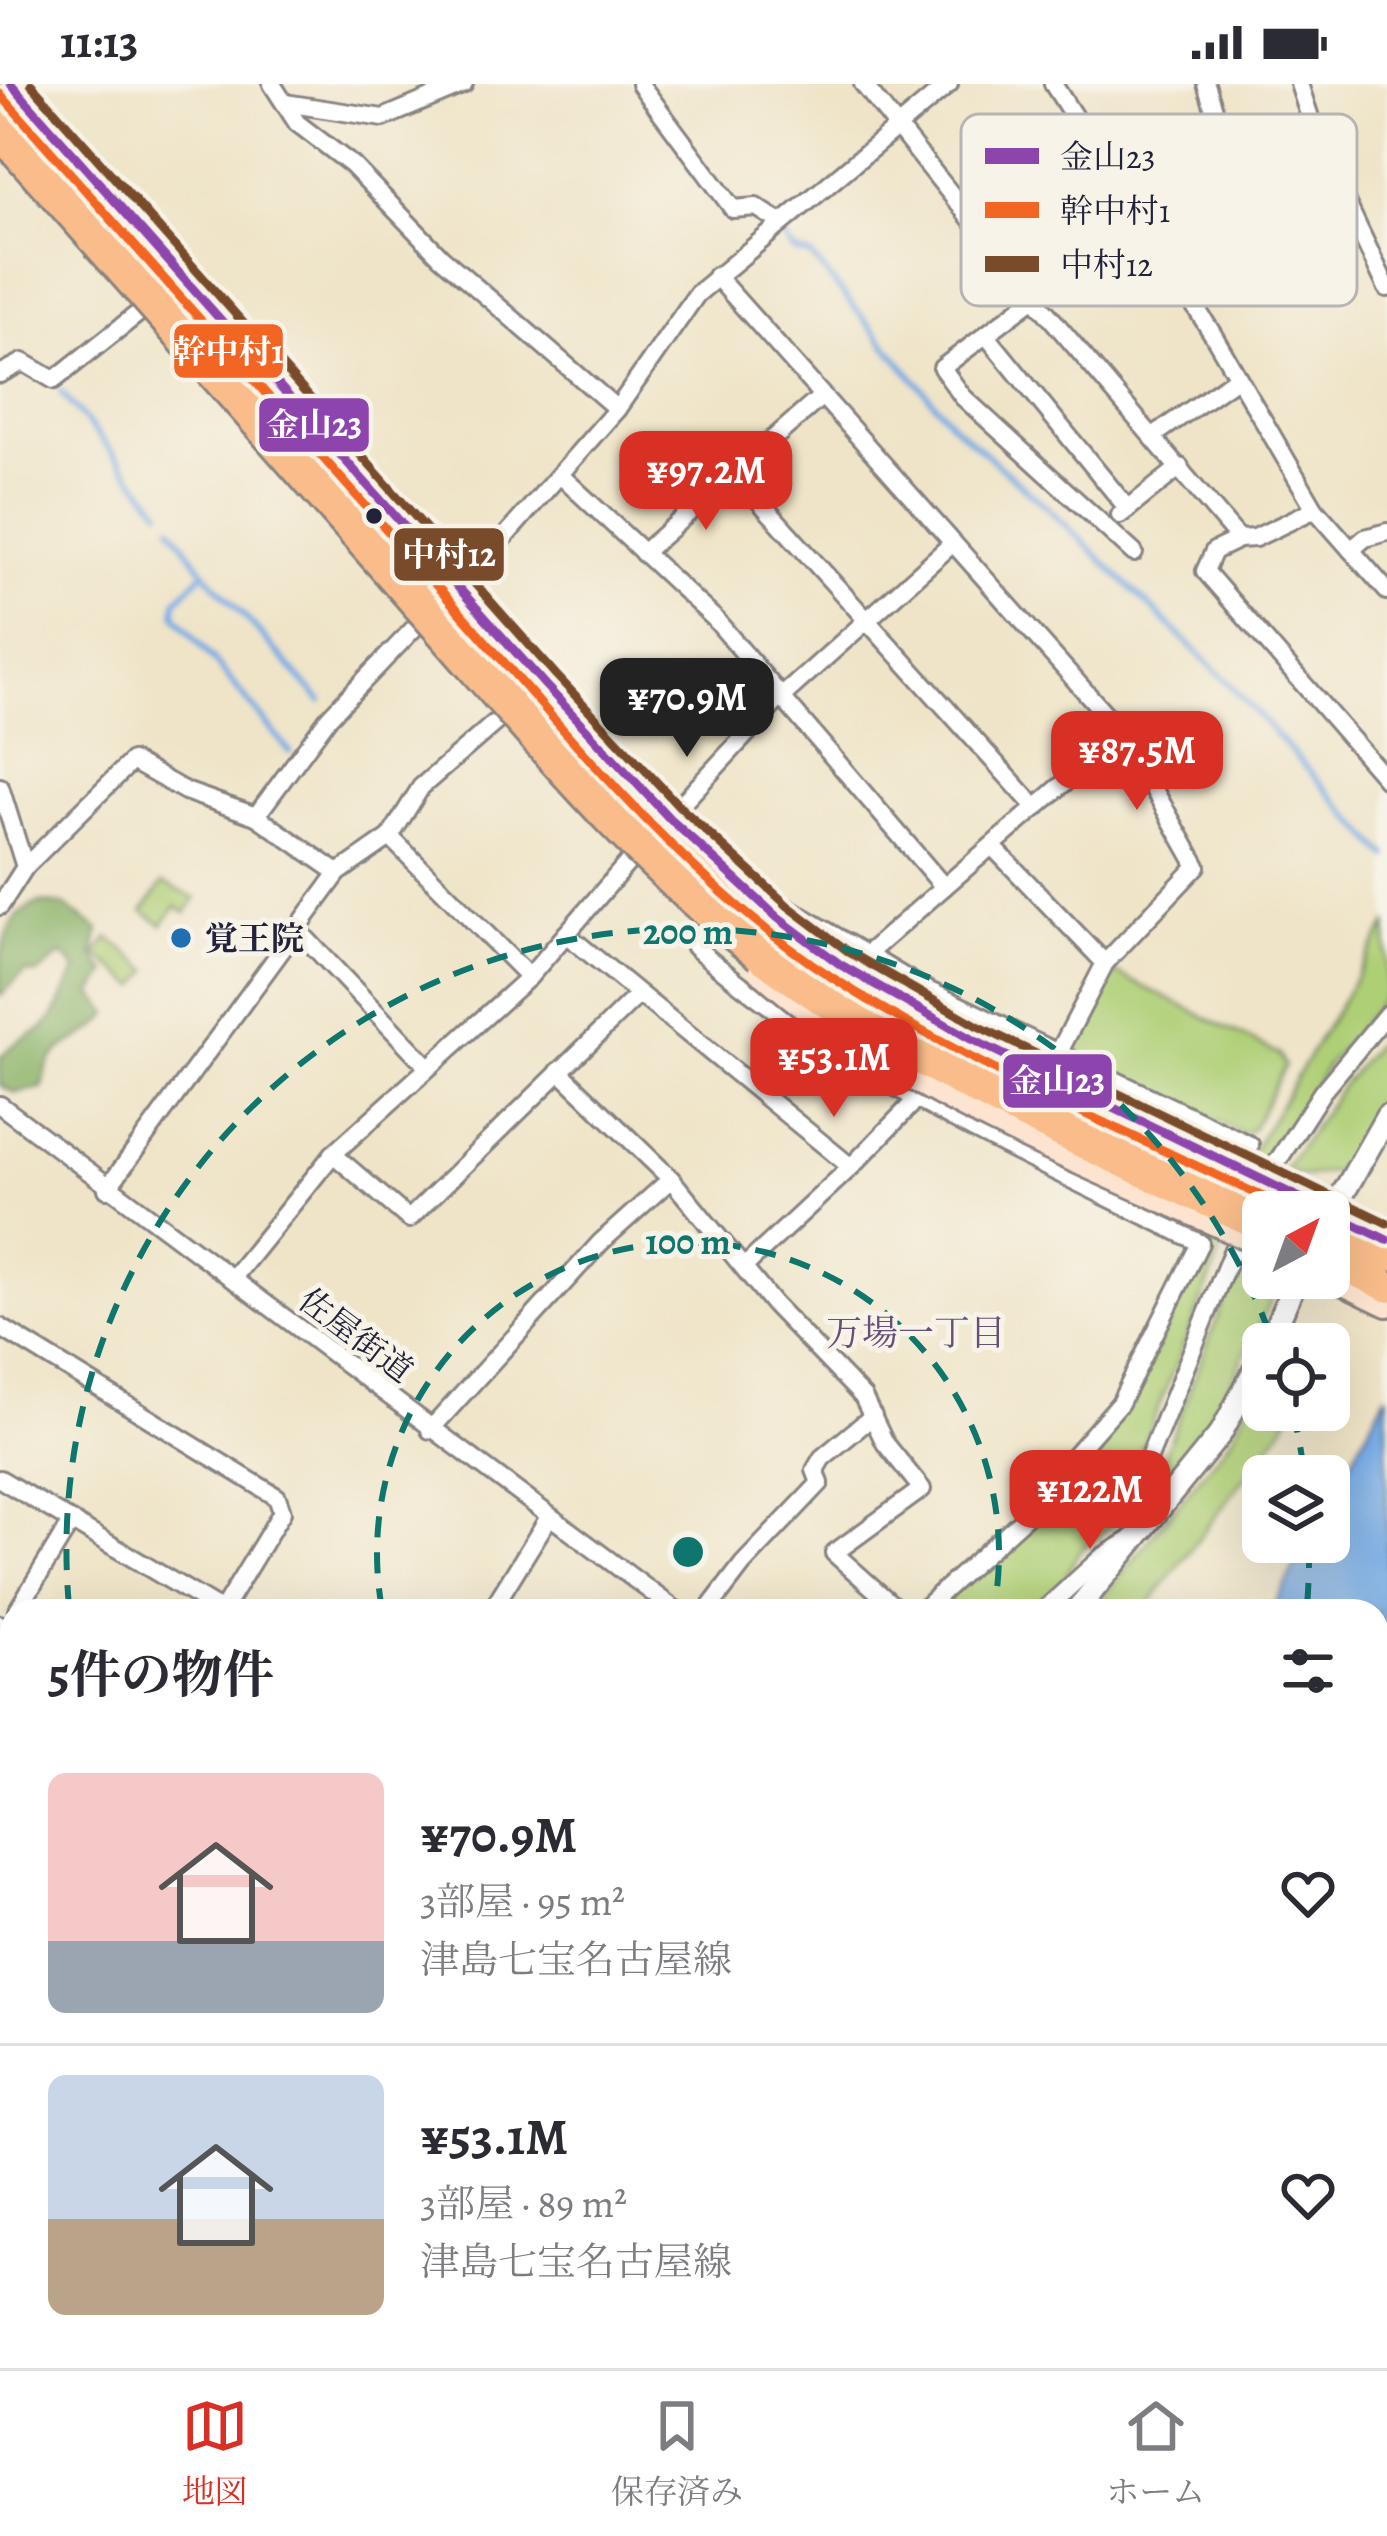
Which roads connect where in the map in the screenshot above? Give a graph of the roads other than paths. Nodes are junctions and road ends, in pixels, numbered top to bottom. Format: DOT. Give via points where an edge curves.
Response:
graph roads {
  1 [pos="11,84"];
  2 [pos="272,84"];
  3 [pos="640,84"];
  4 [pos="863,84"];
  5 [pos="949,84"];
  6 [pos="1053,84"];
  7 [pos="1206,84"];
  8 [pos="1299,84"];
  9 [pos="460,85"];
  10 [pos="0,94"];
  11 [pos="285,103"];
  12 [pos="1072,114"];
  13 [pos="1216,114"];
  14 [pos="1309,114"];
  15 [pos="900,124"];
  16 [pos="0,133"];
  17 [pos="0,146"];
  18 [pos="961,203"];
  19 [pos="1357,215"];
  20 [pos="780,222"];
  21 [pos="716,276"];
  22 [pos="1387,288"];
  23 [pos="1024,306"];
  24 [pos="1041,306"];
  25 [pos="1193,306"];
  26 [pos="145,308"];
  27 [pos="986,335"];
  28 [pos="0,374"];
  29 [pos="1238,377"];
  30 [pos="822,396"];
  31 [pos="617,409"];
  32 [pos="1153,436"];
  33 [pos="1180,467"];
  34 [pos="734,473"];
  35 [pos="560,475"];
  36 [pos="1128,508"];
  37 [pos="1315,509"];
  38 [pos="1108,525"];
  39 [pos="1387,532"];
  40 [pos="1239,538"];
  41 [pos="953,543"];
  42 [pos="1351,550"];
  43 [pos="643,553"];
  44 [pos="1134,553"];
  45 [pos="459,589"];
  46 [pos="1387,591"];
  47 [pos="868,620"];
  48 [pos="422,621"];
  49 [pos="778,700"];
  50 [pos="505,714"];
  51 [pos="1122,734"];
  52 [pos="1387,780"];
  53 [pos="0,787"];
  54 [pos="1036,808"];
  55 [pos="256,816"];
  56 [pos="669,818"];
  57 [pos="390,837"];
  58 [pos="992,846"];
  59 [pos="634,855"];
  60 [pos="25,867"];
  61 [pos="723,869"];
  62 [pos="338,873"];
  63 [pos="944,887"];
  64 [pos="0,906"];
  65 [pos="703,920"];
  66 [pos="297,929"];
  67 [pos="566,934"];
  68 [pos="865,956"];
  69 [pos="1105,963"];
  70 [pos="529,977"];
  71 [pos="637,996"];
  72 [pos="1387,1014"];
  73 [pos="1059,1052"];
  74 [pos="427,1066"];
  75 [pos="559,1071"];
  76 [pos="916,1100"];
  77 [pos="0,1105"];
  78 [pos="1387,1116"];
  79 [pos="1250,1145"];
  80 [pos="333,1154"];
  81 [pos="851,1167"];
  82 [pos="671,1179"];
  83 [pos="107,1189"];
  84 [pos="1269,1191"];
  85 [pos="1271,1191"];
  86 [pos="1346,1191"];
  87 [pos="1242,1217"];
  88 [pos="1350,1225"];
  89 [pos="1350,1233"];
  90 [pos="1242,1235"];
  91 [pos="1387,1240"];
  92 [pos="1387,1256"];
  93 [pos="746,1265"];
  94 [pos="1350,1277"];
  95 [pos="232,1279"];
  96 [pos="1350,1283"];
  97 [pos="1387,1286"];
  98 [pos="1387,1304"];
  99 [pos="0,1327"];
  100 [pos="1242,1394"];
  101 [pos="873,1416"];
  102 [pos="430,1430"];
  103 [pos="0,1479"];
  104 [pos="549,1517"];
  105 [pos="71,1522"];
  106 [pos="1145,1531"];
  107 [pos="24,1599"];
  108 [pos="202,1599"];
  109 [pos="229,1599"];
  110 [pos="498,1599"];
  111 [pos="661,1599"];
  112 [pos="716,1599"];
  113 [pos="886,1599"];
  114 [pos="933,1599"];
  115 [pos="1056,1599"];
  116 [pos="1086,1599"];
  1 -- 45 [label="main road"];
  2 -- 11 [label="street"];
  3 -- 20 [label="street" via="733,209 756,208"];
  4 -- 15 [label="street"];
  5 -- 15 [label="street"];
  6 -- 12 [label="street"];
  7 -- 13 [label="street"];
  8 -- 14 [label="street"];
  9 -- 11 [label="street" via="383,118"];
  10 -- 84 [label="highway, bridge" via="530,690 693,860 775,931 928,1032"];
  11 -- 31 [label="street" via="441,257"];
  15 -- 18 [label="street"];
  15 -- 20 [label="street"];
  16 -- 87 [label="highway, bridge" via="674,883 789,977 917,1059"];
  17 -- 26 [label="main road"];
  19 -- 22 [label="street"];
  20 -- 21 [label="street"];
  21 -- 30 [label="street"];
  21 -- 31 [label="street"];
  23 -- 27 [label="street"];
  24 -- 32 [label="street"];
  25 -- 29 [label="street"];
  26 -- 28 [label="street" via="54,380 23,362"];
  26 -- 48 [label="main road"];
  27 -- 36 [label="street"];
  27 -- 38 [label="street" via="942,368 963,397"];
  29 -- 32 [label="street"];
  29 -- 37 [label="street"];
  30 -- 34 [label="street"];
  30 -- 41 [label="street"];
  31 -- 35 [label="street"];
  32 -- 33 [label="street"];
  33 -- 36 [label="street"];
  33 -- 40 [label="street"];
  34 -- 43 [label="street"];
  34 -- 47 [label="street"];
  35 -- 43 [label="street"];
  35 -- 45 [label="street"];
  36 -- 38 [label="street"];
  37 -- 40 [label="street"];
  37 -- 42 [label="street"];
  38 -- 44 [label="street"];
  39 -- 42 [label="street"];
  40 -- 52 [label="street" via="1214,550 1205,572"];
  41 -- 47 [label="street"];
  41 -- 51 [label="street"];
  42 -- 46 [label="street"];
  43 -- 49 [label="street" via="715,619"];
  45 -- 56 [label="main road"];
  47 -- 49 [label="street"];
  47 -- 54 [label="street"];
  48 -- 50 [label="main road"];
  48 -- 55 [label="street" via="329,717"];
  49 -- 56 [label="street"];
  49 -- 63 [label="street"];
  50 -- 57 [label="street" via="421,787"];
  50 -- 59 [label="main road"];
  51 -- 54 [label="street"];
  51 -- 69 [label="street" via="1197,866"];
  53 -- 60 [label="street"];
  54 -- 58 [label="street"];
  55 -- 60 [label="street" via="132,760"];
  55 -- 62 [label="street"];
  56 -- 59 [label="street"];
  56 -- 61 [label="main road"];
  57 -- 62 [label="street"];
  57 -- 70 [label="street"];
  58 -- 63 [label="street"];
  58 -- 69 [label="street"];
  59 -- 65 [label="main road"];
  59 -- 67 [label="street"];
  60 -- 64 [label="street"];
  61 -- 68 [label="street"];
  61 -- 85 [label="main road, bridge" via="841,964 953,1030"];
  62 -- 66 [label="street"];
  63 -- 68 [label="street"];
  65 -- 76 [label="street" via="695,947 755,999"];
  65 -- 90 [label="main road, bridge" via="806,1011 934,1088"];
  66 -- 74 [label="street"];
  66 -- 83 [label="street"];
  67 -- 70 [label="street"];
  67 -- 71 [label="street"];
  68 -- 73 [label="street"];
  69 -- 73 [label="street"];
  70 -- 74 [label="street"];
  71 -- 75 [label="street"];
  71 -- 81 [label="street"];
  72 -- 106 [label="street" via="1322,1092 1257,1192 1146,1465"];
  73 -- 79 [label="street"];
  74 -- 80 [label="street"];
  75 -- 80 [label="street" via="409,1219"];
  75 -- 82 [label="street"];
  76 -- 81 [label="street"];
  76 -- 114 [label="street" via="1200,1244 1120,1403 1045,1499"];
  77 -- 83 [label="street, 佐屋街道"];
  78 -- 86 [label="street"];
  80 -- 95 [label="street"];
  81 -- 93 [label="street"];
  82 -- 93 [label="street"];
  82 -- 102 [label="street" via="601,1242"];
  83 -- 95 [label="street, 佐屋街道"];
  88 -- 91 [label="main road"];
  89 -- 92 [label="highway"];
  93 -- 101 [label="street"];
  94 -- 97 [label="highway"];
  95 -- 102 [label="street, 佐屋街道"];
  96 -- 98 [label="main road"];
  99 -- 109 [label="street" via="277,1497 282,1512"];
  100 -- 106 [label="street"];
  101 -- 112 [label="street" via="822,1458 815,1470 820,1483"];
  101 -- 113 [label="street" via="922,1489 834,1553"];
  102 -- 104 [label="street, 佐屋街道"];
  103 -- 105 [label="street"];
  104 -- 110 [label="street"];
  104 -- 111 [label="street, 佐屋街道"];
  105 -- 107 [label="street"];
  105 -- 108 [label="street"];
  106 -- 115 [label="street"];
  106 -- 116 [label="street"];
}
